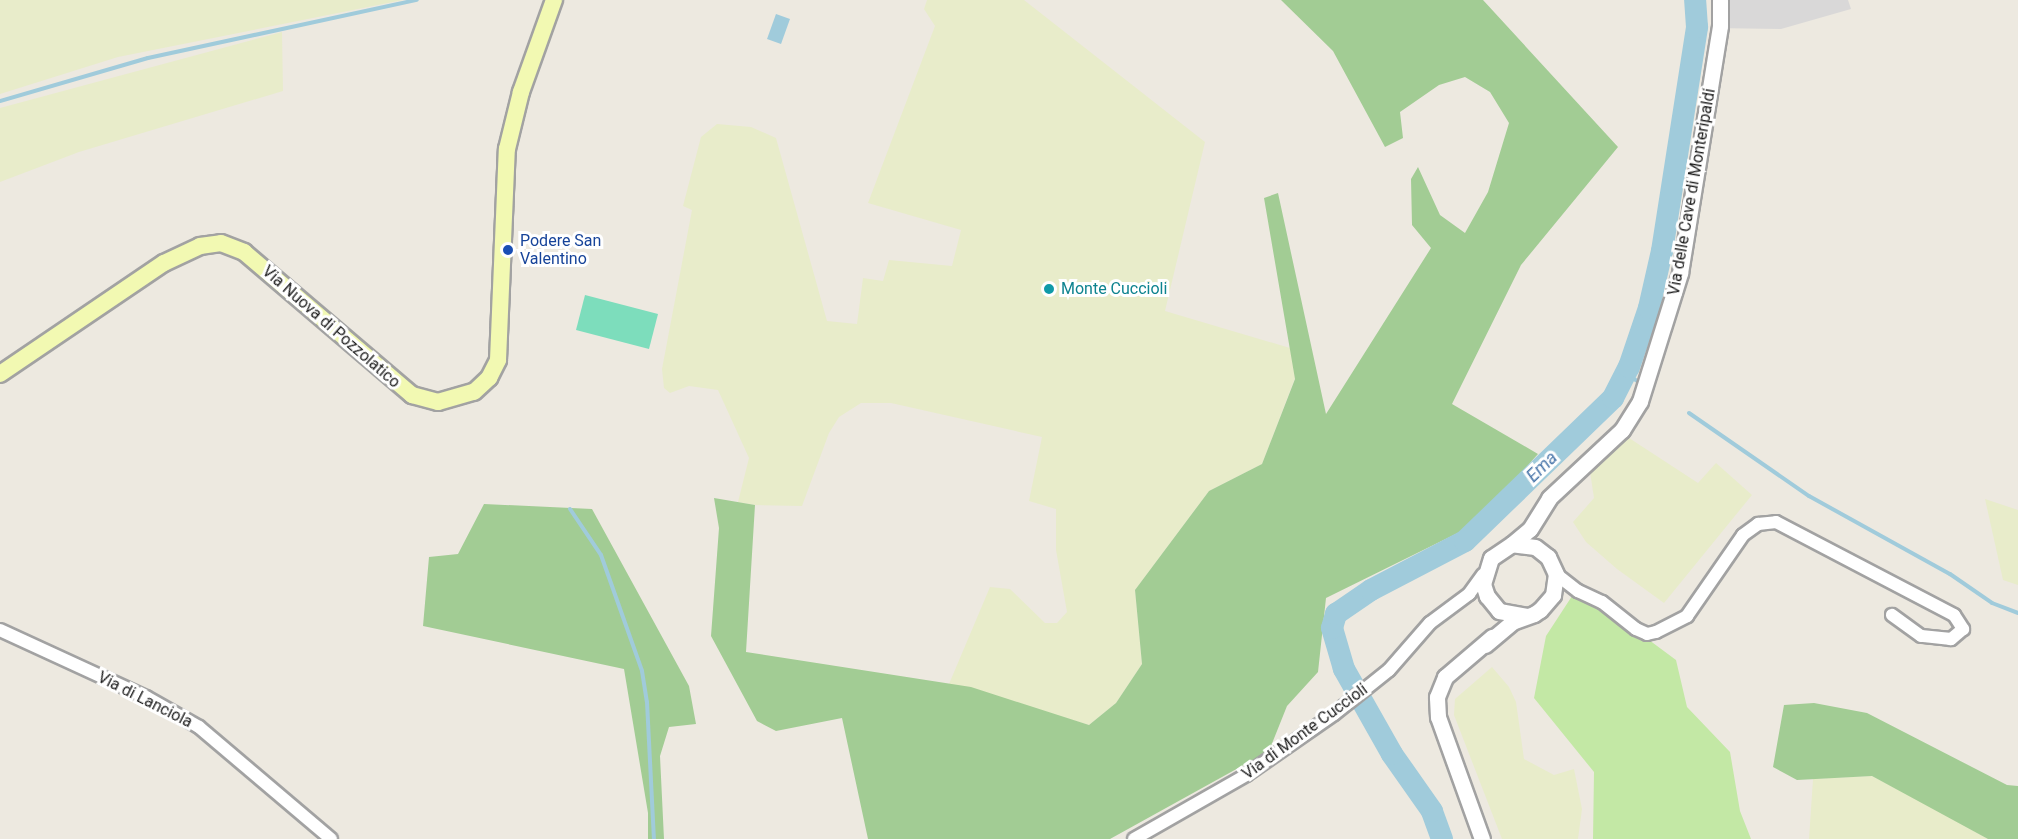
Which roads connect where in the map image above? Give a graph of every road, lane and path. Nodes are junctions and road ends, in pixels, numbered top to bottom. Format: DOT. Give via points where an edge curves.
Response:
graph roads {
  1 [pos="554,0"];
  2 [pos="1720,0"];
  3 [pos="0,374"];
  4 [pos="1536,519"];
  5 [pos="1512,544"];
  6 [pos="1535,547"];
  7 [pos="1556,573"];
  8 [pos="1483,575"];
  9 [pos="1578,591"];
  10 [pos="1553,595"];
  11 [pos="1459,602"];
  12 [pos="1495,607"];
  13 [pos="1892,615"];
  14 [pos="1527,616"];
  15 [pos="0,630"];
  16 [pos="1485,645"];
  17 [pos="331,839"];
  18 [pos="1134,839"];
  19 [pos="1482,839"];
  1 -- 3 [label="main road, Via Nuova di Pozzolatico" via="521,92 507,149 498,360 489,378 474,392 438,402 412,395 244,252 221,243 200,246 164,263"];
  2 -- 4 [label="street, Via delle Cave di Monteripaldi" via="1720,26 1680,273 1663,337 1640,400 1622,430 1561,486"];
  4 -- 5 [label="street, Via delle Cave di Monteripaldi"];
  4 -- 6 [label="street"];
  5 -- 6 [label="street"];
  5 -- 8 [label="street, Via delle Cave di Monteripaldi" via="1491,558"];
  6 -- 7 [label="street" via="1548,557"];
  7 -- 9 [label="street"];
  7 -- 10 [label="street"];
  8 -- 11 [label="street, Via di Monte Cuccioli"];
  8 -- 12 [label="street" via="1485,592"];
  9 -- 10 [label="street"];
  9 -- 13 [label="street" via="1602,602 1636,629 1647,634 1656,632 1687,616 1743,535 1758,524 1776,522 1954,615 1963,628 1951,639 1921,636"];
  10 -- 14 [label="street" via="1540,610"];
  11 -- 12 [label="street" via="1481,600"];
  11 -- 18 [label="street, Via di Monte Cuccioli" via="1430,623 1389,670 1334,714 1246,775"];
  12 -- 14 [label="street" via="1505,614"];
  12 -- 16 [label="street" via="1497,628"];
  14 -- 16 [label="street" via="1512,622"];
  15 -- 17 [label="street, Via di Lanciola" via="146,697 198,727"];
  16 -- 19 [label="street" via="1445,677 1437,697 1438,717"];
}
